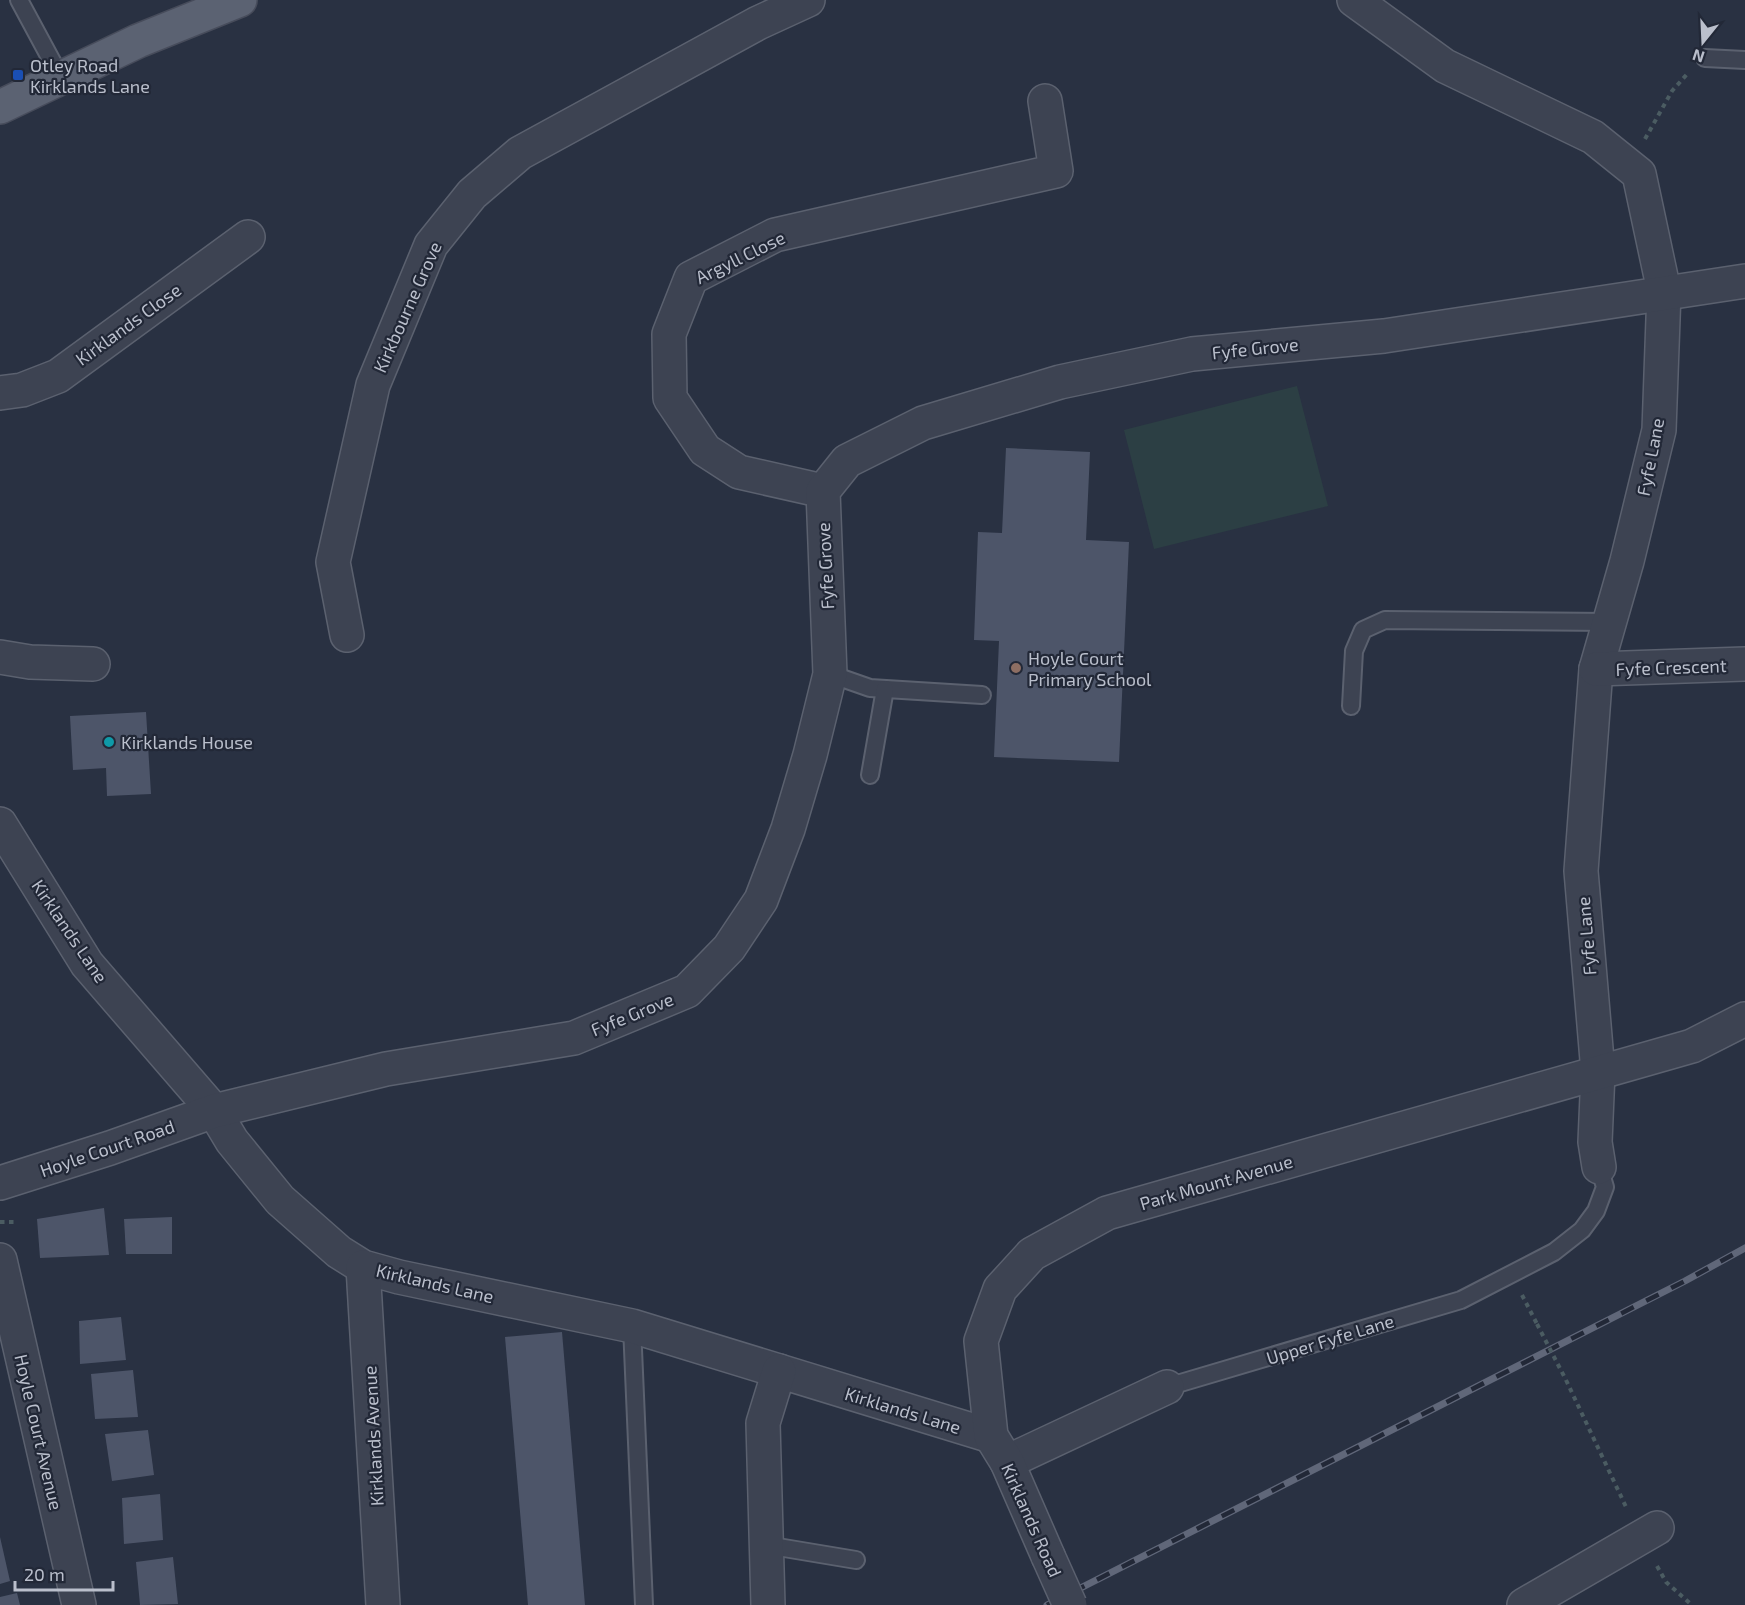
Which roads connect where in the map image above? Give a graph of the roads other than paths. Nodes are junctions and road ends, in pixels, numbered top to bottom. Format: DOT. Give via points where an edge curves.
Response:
graph roads {
  1 [pos="19,0"];
  2 [pos="808,0"];
  3 [pos="1354,0"];
  4 [pos="228,2"];
  5 [pos="1705,58"];
  6 [pos="1745,60"];
  7 [pos="61,78"];
  8 [pos="1046,101"];
  9 [pos="0,107"];
  10 [pos="248,237"];
  11 [pos="1745,281"];
  12 [pos="1664,291"];
  13 [pos="0,393"];
  14 [pos="823,491"];
  15 [pos="1610,621"];
  16 [pos="347,635"];
  17 [pos="0,657"];
  18 [pos="93,664"];
  19 [pos="1745,664"];
  20 [pos="1596,669"];
  21 [pos="830,674"];
  22 [pos="885,689"];
  23 [pos="982,695"];
  24 [pos="1351,706"];
  25 [pos="870,775"];
  26 [pos="0,824"];
  27 [pos="1745,1019"];
  28 [pos="1598,1072"];
  29 [pos="213,1111"];
  30 [pos="1599,1167"];
  31 [pos="0,1183"];
  32 [pos="0,1260"];
  33 [pos="363,1267"];
  34 [pos="632,1326"];
  35 [pos="779,1371"];
  36 [pos="1167,1387"];
  37 [pos="999,1449"];
  38 [pos="1653,1530"];
  39 [pos="766,1545"];
  40 [pos="856,1560"];
  41 [pos="79,1605"];
  42 [pos="383,1605"];
  43 [pos="644,1605"];
  44 [pos="768,1605"];
  45 [pos="1071,1605"];
  46 [pos="1524,1605"];
  1 -- 7 [label="lane"];
  2 -- 16 [label="street, Kirkbourne Grove" via="758,22 519,153 472,194 431,245 373,385 333,562"];
  3 -- 12 [label="street, Fyfe Lane" via="1446,66 1593,137 1640,174"];
  4 -- 7 [label="main road"];
  5 -- 6 [label="lane"];
  7 -- 9 [label="main road"];
  8 -- 14 [label="street, Argyll Close" via="1059,184 775,235 691,278 669,334 670,398 705,450 739,472"];
  10 -- 13 [label="street, Kirklands Close" via="58,376 22,390"];
  11 -- 12 [label="street, Fyfe Grove"];
  12 -- 14 [label="street, Fyfe Grove" via="1384,336 1192,354 1060,382 913,428 847,461"];
  12 -- 15 [label="street, Fyfe Lane" via="1659,430"];
  14 -- 21 [label="street, Fyfe Grove"];
  15 -- 20 [label="street, Fyfe Lane"];
  15 -- 24 [label="lane" via="1385,620 1363,630 1354,651"];
  17 -- 18 [label="street"];
  19 -- 20 [label="street, Fyfe Crescent"];
  20 -- 28 [label="street, Fyfe Lane" via="1581,871"];
  21 -- 22 [label="lane"];
  21 -- 29 [label="street, Fyfe Grove" via="788,828 761,900 729,948 687,992 574,1038 386,1069"];
  22 -- 23 [label="lane"];
  22 -- 25 [label="lane"];
  26 -- 29 [label="street, Kirklands Lane" via="87,964"];
  27 -- 28 [label="street" via="1692,1046"];
  28 -- 30 [label="street, Fyfe Lane" via="1595,1142"];
  28 -- 37 [label="street, Park Mount Avenue" via="1107,1213 1032,1254 1000,1289 981,1341"];
  29 -- 31 [label="street, Hoyle Court Road"];
  29 -- 33 [label="street, Kirklands Lane" via="280,1200 339,1252"];
  30 -- 36 [label="lane, Upper Fyfe Lane" via="1605,1187 1582,1230 1554,1252 1461,1300"];
  32 -- 41 [label="street, Hoyle Court Avenue"];
  33 -- 34 [label="street, Kirklands Lane"];
  33 -- 42 [label="street, Kirklands Avenue"];
  34 -- 35 [label="street, Kirklands Lane"];
  34 -- 43 [label="lane"];
  35 -- 37 [label="street, Kirklands Lane"];
  35 -- 39 [label="street" via="763,1423"];
  36 -- 37 [label="street, Upper Fyfe Lane"];
  37 -- 45 [label="street, Kirklands Road, bridge"];
  38 -- 46 [label="street"];
  39 -- 40 [label="lane"];
  39 -- 44 [label="street"];
}
